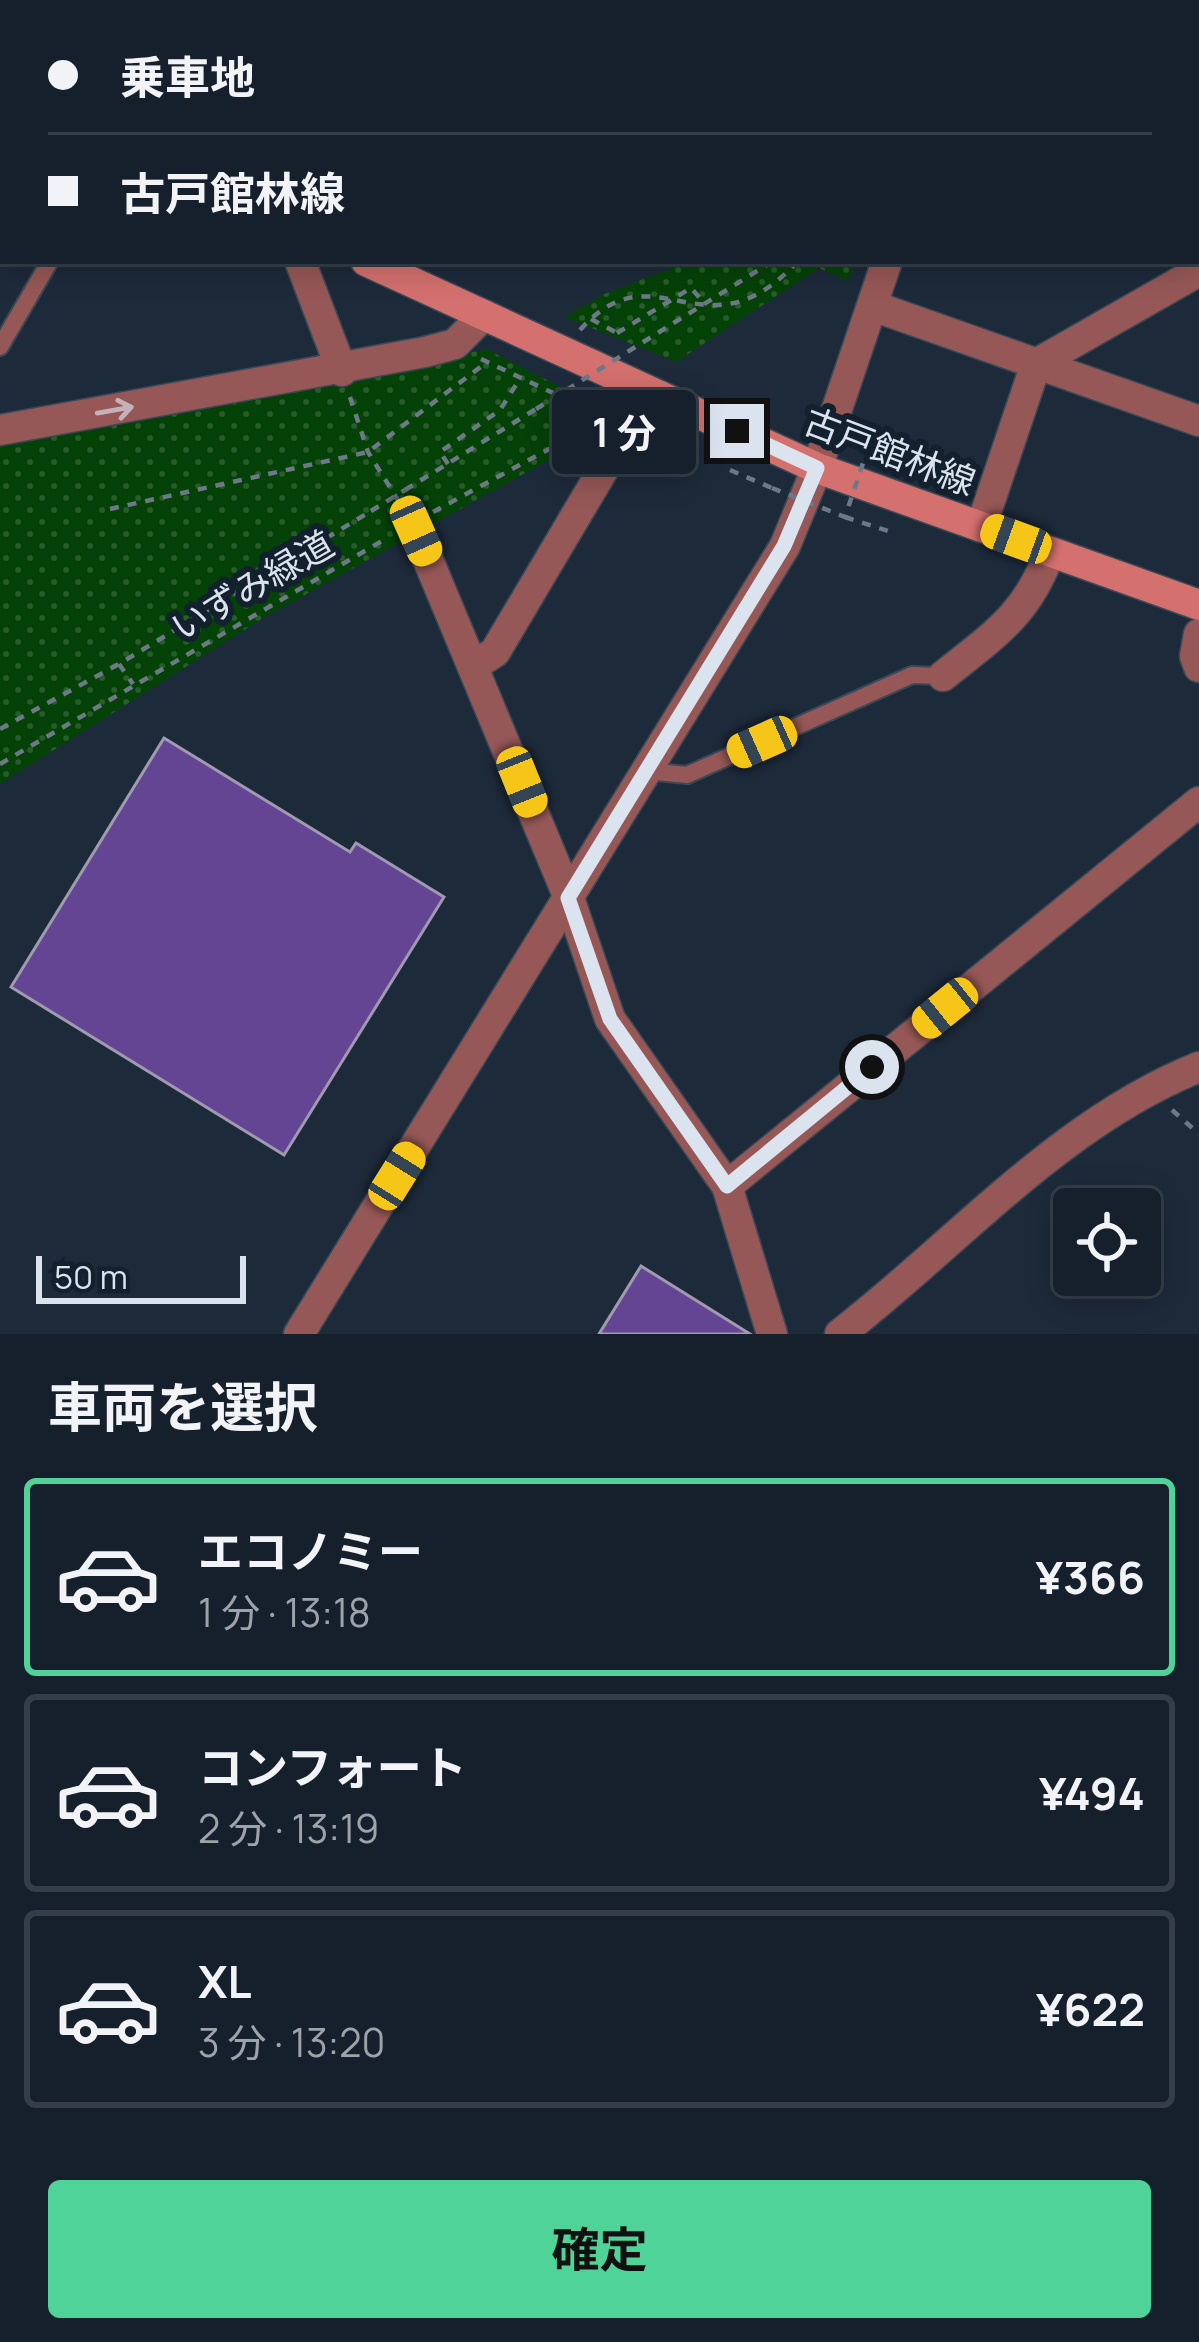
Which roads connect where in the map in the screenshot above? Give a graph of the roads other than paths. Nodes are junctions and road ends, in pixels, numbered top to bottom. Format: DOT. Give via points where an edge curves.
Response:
graph roads {
  1 [pos="48,264"];
  2 [pos="301,264"];
  3 [pos="373,264"];
  4 [pos="886,264"];
  5 [pos="1199,271"];
  6 [pos="873,306"];
  7 [pos="484,315"];
  8 [pos="0,346"];
  9 [pos="1036,364"];
  10 [pos="342,370"];
  11 [pos="660,396"];
  12 [pos="1199,421"];
  13 [pos="0,430"];
  14 [pos="817,468"];
  15 [pos="981,526"];
  16 [pos="414,527"];
  17 [pos="1050,551"];
  18 [pos="1199,605"];
  19 [pos="1199,634"];
  20 [pos="475,665"];
  21 [pos="1199,667"];
  22 [pos="943,676"];
  23 [pos="647,771"];
  24 [pos="1199,802"];
  25 [pos="568,898"];
  26 [pos="1199,1066"];
  27 [pos="727,1186"];
  28 [pos="299,1334"];
  29 [pos="772,1334"];
  30 [pos="840,1334"];
  1 -- 8 [label="lane"];
  2 -- 10 [label="street"];
  3 -- 7 [label="main road, 古戸館林線"];
  4 -- 6 [label="street"];
  5 -- 9 [label="street"];
  6 -- 9 [label="street"];
  6 -- 14 [label="street"];
  7 -- 10 [label="street" via="455,344"];
  7 -- 11 [label="main road, 古戸館林線"];
  9 -- 12 [label="street"];
  9 -- 15 [label="street"];
  13 -- 10 [label="street, one-way"];
  11 -- 14 [label="main road, 古戸館林線"];
  11 -- 20 [label="street" via="645,424 616,448 495,652"];
  14 -- 15 [label="main road, 古戸館林線"];
  14 -- 23 [label="street" via="784,546"];
  15 -- 17 [label="main road, 古戸館林線"];
  16 -- 20 [label="street"];
  17 -- 18 [label="main road, 古戸館林線"];
  17 -- 22 [label="street" via="1020,613"];
  19 -- 21 [label="street"];
  20 -- 25 [label="street"];
  22 -- 23 [label="lane" via="912,675 687,775"];
  23 -- 25 [label="street"];
  24 -- 27 [label="street"];
  25 -- 27 [label="street" via="610,1019"];
  25 -- 28 [label="street"];
  26 -- 30 [label="street" via="1128,1101"];
  27 -- 29 [label="street"];
}
